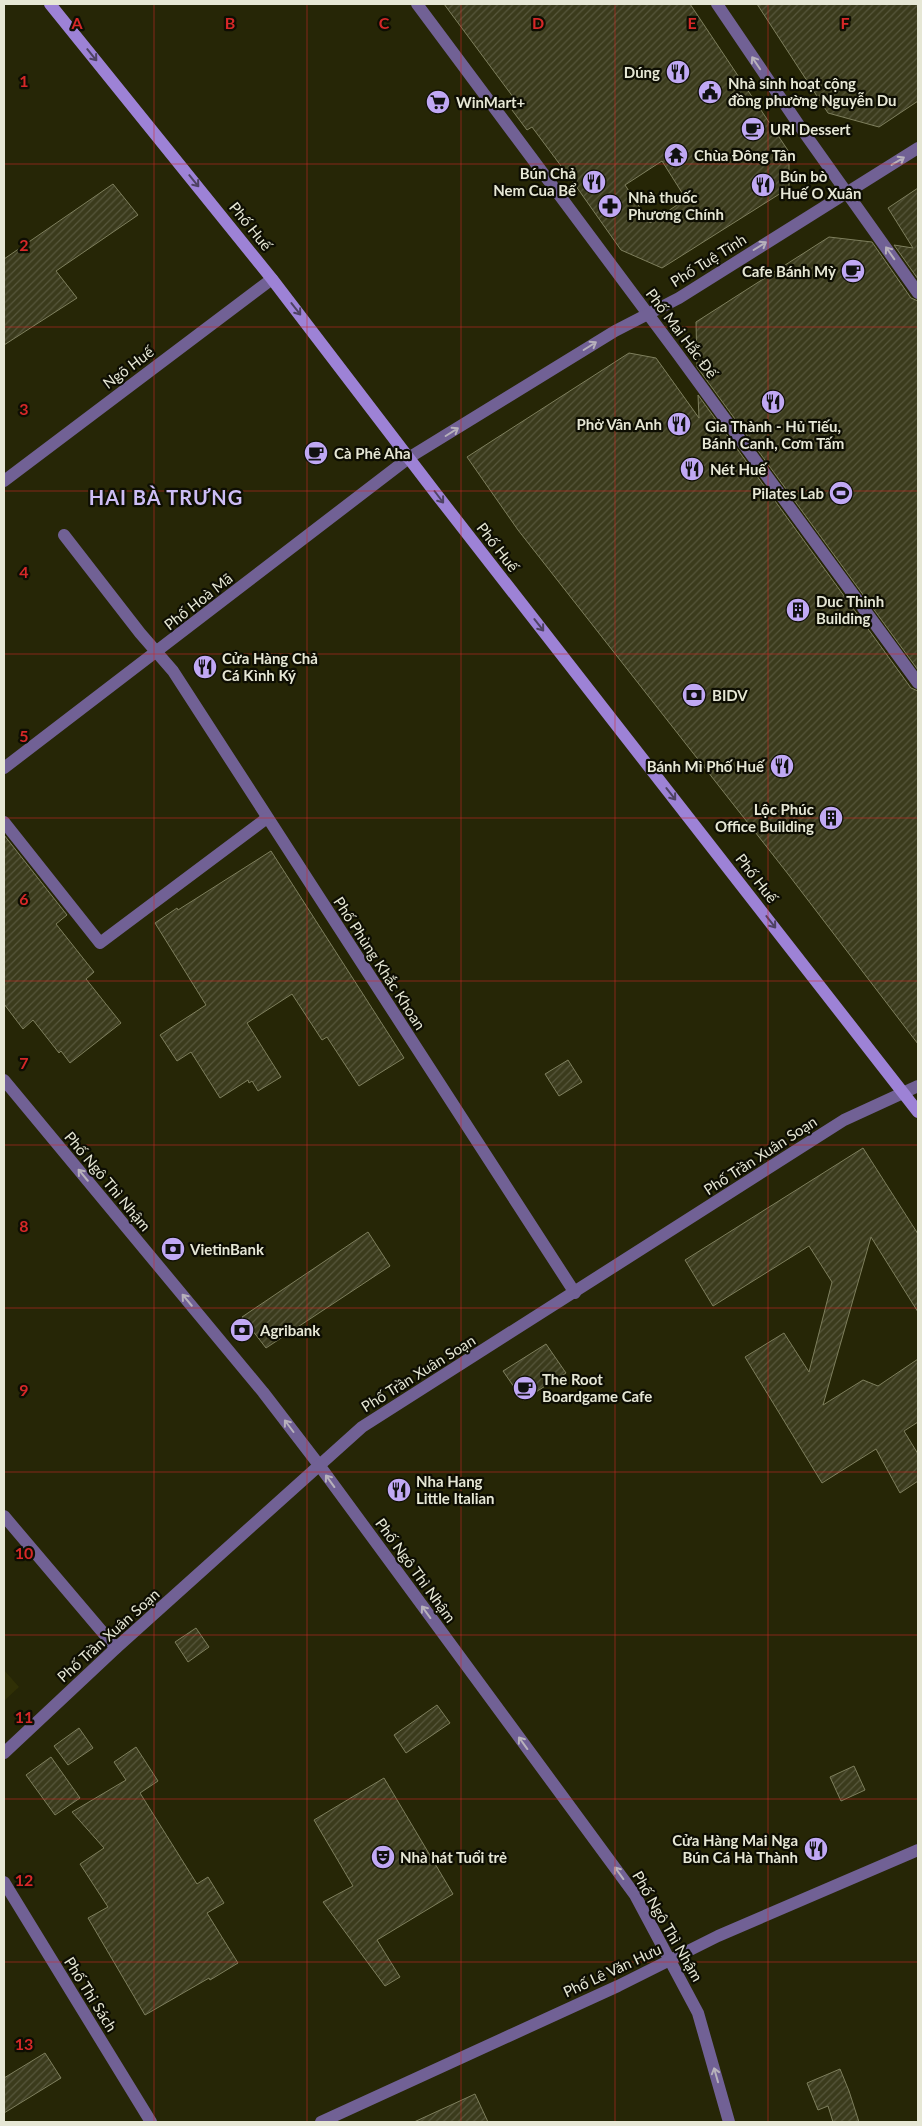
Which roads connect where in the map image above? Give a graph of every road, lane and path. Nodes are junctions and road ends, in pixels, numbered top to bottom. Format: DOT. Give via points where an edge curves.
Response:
graph roads {
  1 [pos="50,4"];
  2 [pos="417,4"];
  3 [pos="716,4"];
  4 [pos="918,148"];
  5 [pos="847,191"];
  6 [pos="272,278"];
  7 [pos="918,293"];
  8 [pos="647,314"];
  9 [pos="410,457"];
  10 [pos="4,481"];
  11 [pos="64,535"];
  12 [pos="157,652"];
  13 [pos="918,683"];
  14 [pos="4,768"];
  15 [pos="268,818"];
  16 [pos="4,822"];
  17 [pos="4,1080"];
  18 [pos="918,1086"];
  19 [pos="905,1093"];
  20 [pos="918,1112"];
  21 [pos="575,1293"];
  22 [pos="319,1465"];
  23 [pos="4,1516"];
  24 [pos="116,1648"];
  25 [pos="4,1753"];
  26 [pos="918,1850"];
  27 [pos="4,1882"];
  28 [pos="671,1960"];
  29 [pos="151,2122"];
  30 [pos="320,2122"];
  31 [pos="729,2122"];
  1 -- 6 [label="main road, Phố Huế, one-way"];
  2 -- 8 [label="street, Phố Mai Hắc Đế"];
  5 -- 3 [label="street, one-way"];
  5 -- 4 [label="street, Phố Tuệ Tĩnh, one-way"];
  7 -- 5 [label="street, one-way"];
  8 -- 5 [label="street, Phố Tuệ Tĩnh, one-way" via="679,298"];
  6 -- 9 [label="main road, Phố Huế, one-way"];
  6 -- 10 [label="street, Ngõ Huế"];
  9 -- 8 [label="street, Phố Tuệ Tĩnh, one-way"];
  8 -- 13 [label="street, Phố Mai Hắc Đế"];
  9 -- 12 [label="street, Phố Hoà Mã"];
  9 -- 19 [label="main road, Phố Huế, one-way" via="437,496"];
  11 -- 12 [label="street, Phố Phùng Khắc Khoan"];
  12 -- 14 [label="street, Phố Hoà Mã"];
  12 -- 15 [label="street, Phố Phùng Khắc Khoan" via="173,671"];
  15 -- 16 [label="street" via="100,943"];
  15 -- 21 [label="street, Phố Phùng Khắc Khoan"];
  22 -- 17 [label="street, Phố Ngô Thì Nhậm, one-way" via="263,1392"];
  18 -- 19 [label="street, Phố Trần Xuân Soạn"];
  19 -- 20 [label="main road, Phố Huế"];
  19 -- 21 [label="street, Phố Trần Xuân Soạn" via="844,1120"];
  21 -- 22 [label="street, Phố Trần Xuân Soạn" via="362,1427"];
  22 -- 24 [label="street, Phố Trần Xuân Soạn"];
  28 -- 22 [label="street, Phố Ngô Thì Nhậm, one-way" via="636,1895"];
  23 -- 24 [label="street"];
  24 -- 25 [label="street, Phố Trần Xuân Soạn"];
  26 -- 28 [label="street, Phố Lê Văn Hưu" via="718,1936"];
  27 -- 29 [label="street, Phố Thi Sách"];
  28 -- 30 [label="street, Phố Lê Văn Hưu"];
  31 -- 28 [label="street, Phố Ngô Thì Nhậm, one-way" via="698,2013"];
}
